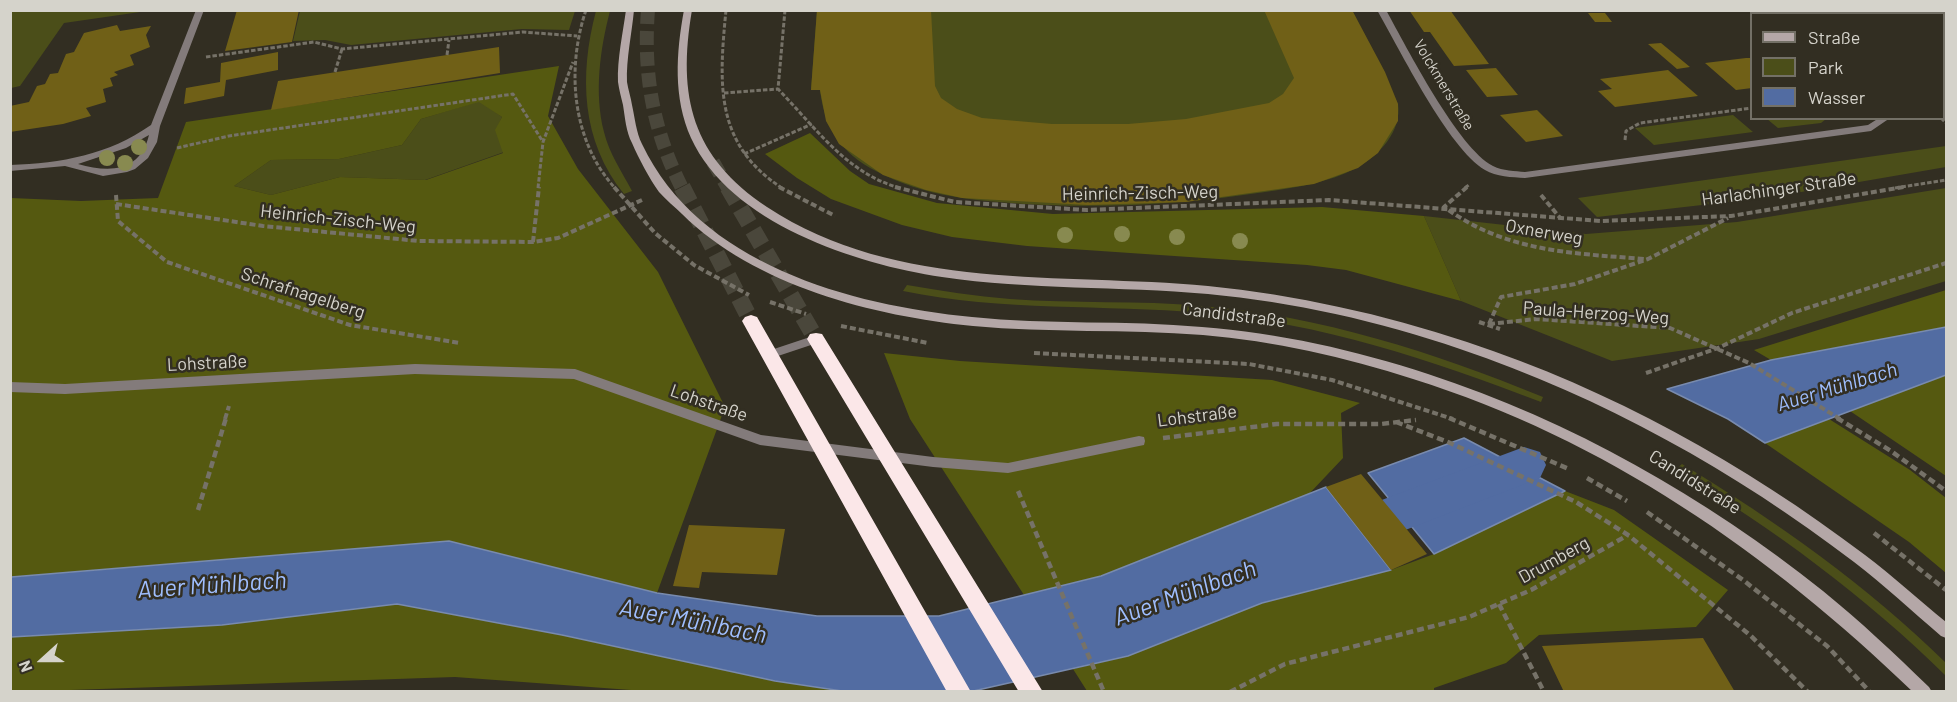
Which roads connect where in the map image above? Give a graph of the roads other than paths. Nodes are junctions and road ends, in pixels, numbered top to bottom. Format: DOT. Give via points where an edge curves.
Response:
graph roads {
  1 [pos="200,10"];
  2 [pos="630,10"];
  3 [pos="688,10"];
  4 [pos="1381,10"];
  5 [pos="1883,120"];
  6 [pos="155,126"];
  7 [pos="67,164"];
  8 [pos="10,168"];
  9 [pos="751,321"];
  10 [pos="816,339"];
  11 [pos="769,355"];
  12 [pos="10,387"];
  13 [pos="1139,441"];
  14 [pos="1947,631"];
  15 [pos="960,692"];
  16 [pos="1032,692"];
  17 [pos="1924,692"];
  1 -- 6 [label="street"];
  2 -- 17 [label="main road, Candidstraße" via="623,90 629,128 638,152 652,177 695,224 759,265 799,282 900,311 997,323 1195,331 1263,339 1317,349 1450,386 1556,430 1649,478 1710,516 1791,574"];
  3 -- 14 [label="main road, Candidstraße" via="681,74 690,123 703,151 740,192 811,235 883,261 940,273 1253,295 1383,321 1466,346 1576,389 1683,443 1859,558"];
  4 -- 5 [label="street, Volckmerstraße" via="1463,145 1488,168 1503,174 1524,175 1644,160 1871,128"];
  6 -- 7 [label="street" via="136,141"];
  6 -- 7 [label="street" via="155,140 147,155 130,167 114,173"];
  7 -- 8 [label="street"];
  9 -- 11 [label="highway"];
  10 -- 11 [label="street"];
  10 -- 16 [label="highway"];
  11 -- 15 [label="highway"];
  12 -- 13 [label="street, Lohstraße" via="65,389 415,369 575,374 760,440 933,462 1008,468"];
}
